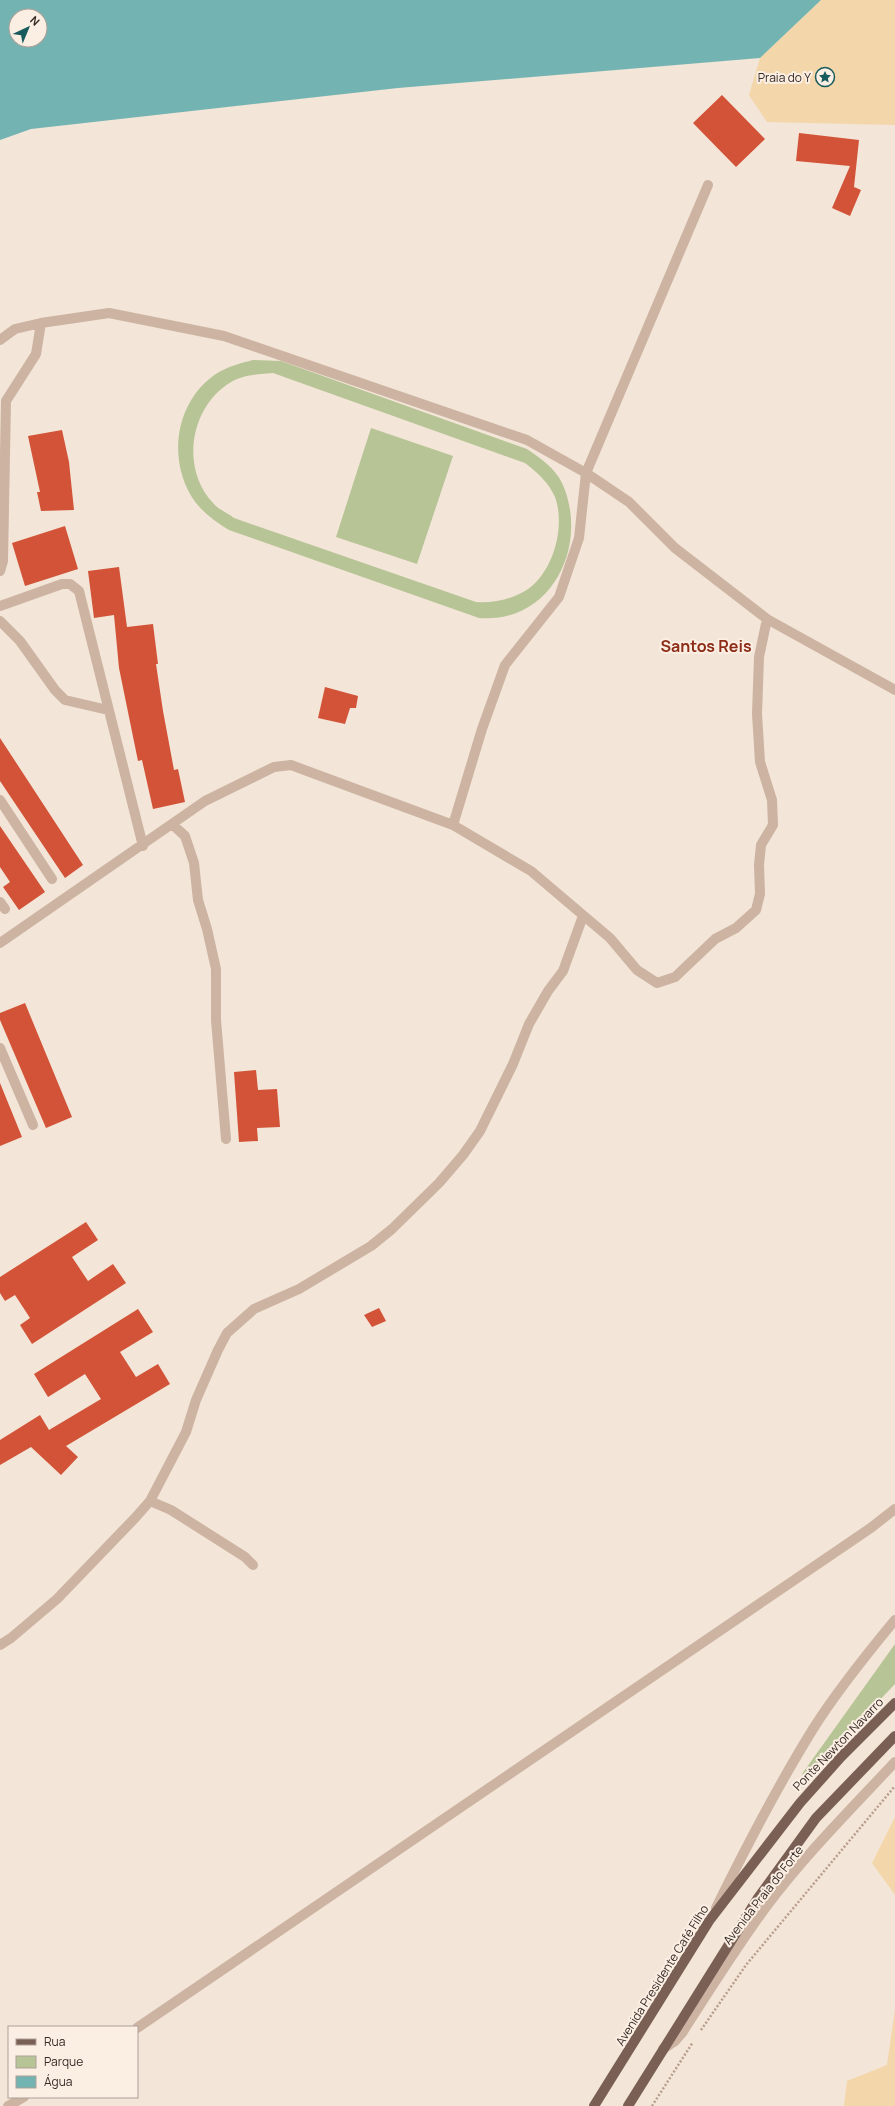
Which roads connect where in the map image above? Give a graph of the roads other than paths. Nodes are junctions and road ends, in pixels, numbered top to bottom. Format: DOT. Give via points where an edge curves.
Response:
graph roads {
  1 [pos="708,185"];
  2 [pos="41,323"];
  3 [pos="0,340"];
  4 [pos="586,473"];
  5 [pos="0,571"];
  6 [pos="0,606"];
  7 [pos="767,619"];
  8 [pos="0,621"];
  9 [pos="895,690"];
  10 [pos="108,710"];
  11 [pos="0,800"];
  12 [pos="173,825"];
  13 [pos="453,825"];
  14 [pos="143,846"];
  15 [pos="52,879"];
  16 [pos="583,916"];
  17 [pos="0,943"];
  18 [pos="0,1048"];
  19 [pos="33,1125"];
  20 [pos="226,1139"];
  21 [pos="150,1501"];
  22 [pos="895,1509"];
  23 [pos="253,1566"];
  24 [pos="895,1620"];
  25 [pos="0,1645"];
  26 [pos="895,1704"];
  27 [pos="895,1736"];
  28 [pos="895,1762"];
  29 [pos="800,1803"];
  30 [pos="710,1921"];
  31 [pos="138,2027"];
  32 [pos="661,2051"];
  33 [pos="22,2098"];
  34 [pos="8,2106"];
  35 [pos="594,2106"];
  36 [pos="628,2106"];
  1 -- 4 [label="street"];
  2 -- 3 [label="street" via="15,329"];
  2 -- 4 [label="street" via="109,313 224,336 526,440"];
  2 -- 5 [label="street" via="36,354 6,401 4,561"];
  4 -- 7 [label="street" via="629,502 675,548"];
  4 -- 13 [label="street" via="579,538 559,597 505,665 482,729"];
  6 -- 10 [label="street" via="62,584 75,586 79,591"];
  7 -- 9 [label="street"];
  7 -- 16 [label="street" via="759,657 757,714 760,762 772,800 773,825 761,845 760,894 756,910 736,928 715,939 675,977 657,983 637,970 610,938"];
  8 -- 10 [label="street" via="20,641 65,700"];
  10 -- 14 [label="street"];
  11 -- 15 [label="street"];
  12 -- 13 [label="street" via="205,801 253,776 274,767 291,765"];
  12 -- 14 [label="street"];
  12 -- 20 [label="street" via="185,836 194,863 198,900 216,969 216,1020"];
  13 -- 16 [label="street" via="531,872"];
  14 -- 17 [label="street"];
  16 -- 21 [label="street" via="563,971 529,1024 480,1132 439,1183 371,1246 299,1289 254,1309 227,1333 196,1400 186,1432"];
  18 -- 19 [label="street"];
  21 -- 23 [label="street" via="171,1510 245,1557"];
  21 -- 25 [label="street" via="57,1599"];
  22 -- 31 [label="street"];
  24 -- 30 [label="street" via="842,1686 813,1729 767,1808"];
  26 -- 29 [label="main road, Ponte Newton Navarro" via="841,1757"];
  27 -- 32 [label="main road" via="816,1818 758,1898"];
  28 -- 32 [label="street, Avenida Praia do Forte" via="801,1863 767,1906 682,2033"];
  29 -- 30 [label="main road, Avenida Presidente Café Filho"];
  30 -- 35 [label="main road, Avenida Presidente Café Filho"];
  32 -- 36 [label="main road"];
  33 -- 34 [label="street"];
}
